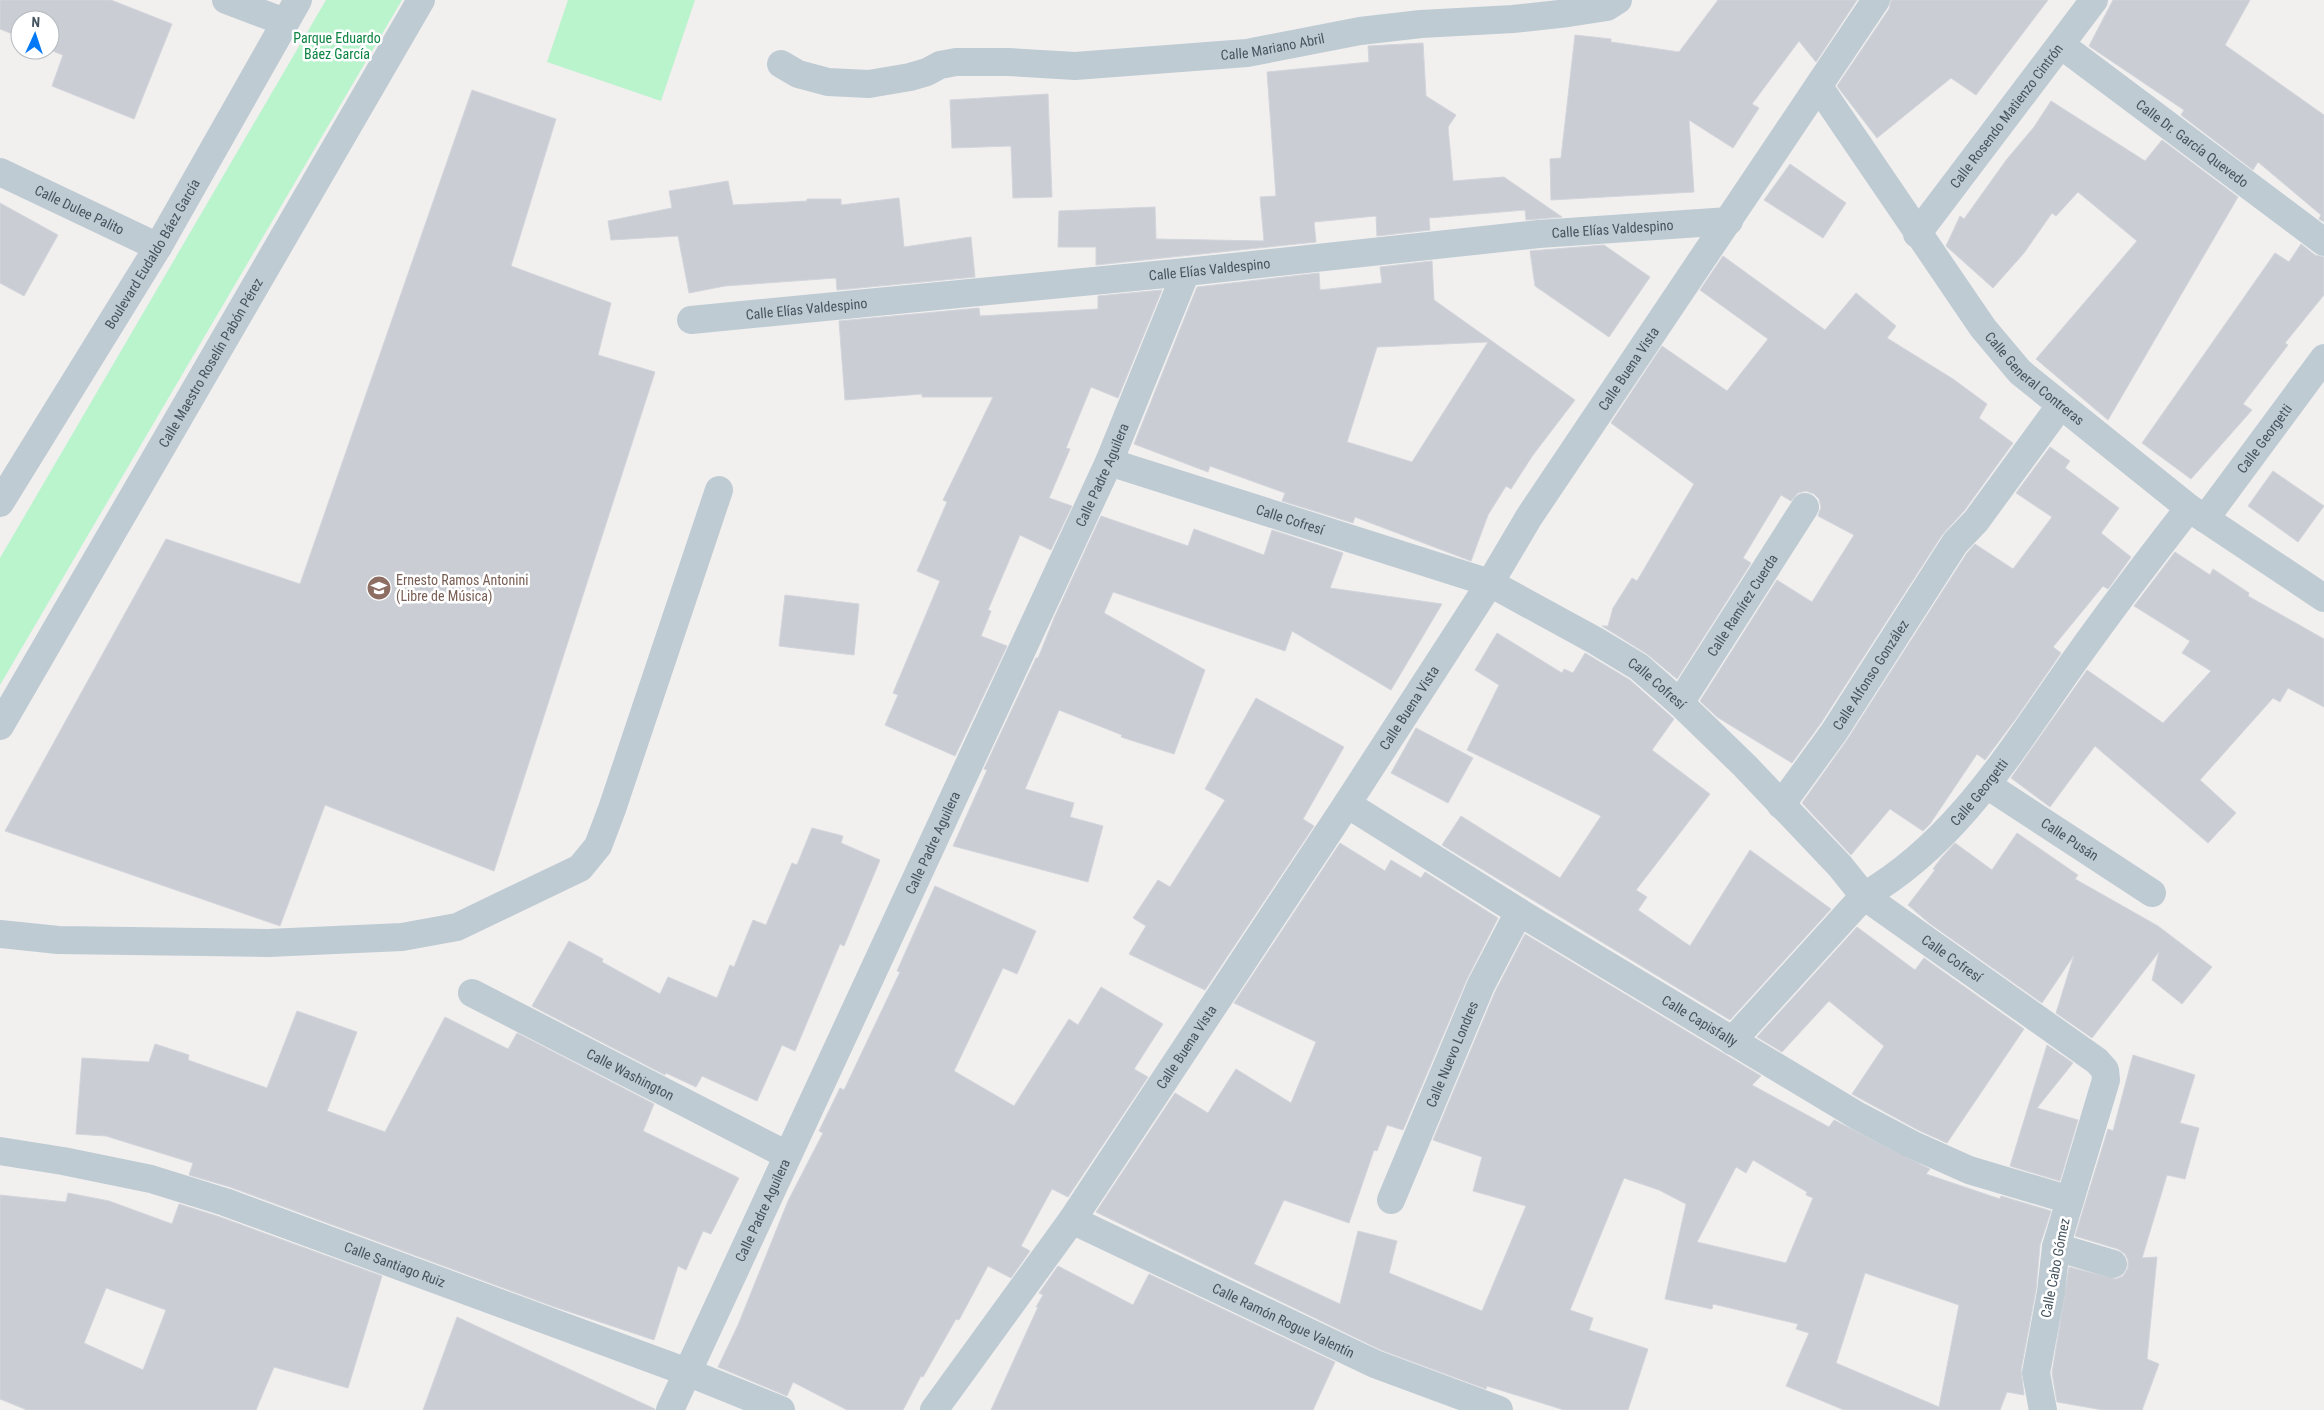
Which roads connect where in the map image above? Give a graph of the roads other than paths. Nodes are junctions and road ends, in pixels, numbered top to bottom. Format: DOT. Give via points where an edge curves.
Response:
graph roads {
  1 [pos="226,0"];
  2 [pos="421,0"];
  3 [pos="1618,0"];
  4 [pos="1876,0"];
  5 [pos="2094,0"];
  6 [pos="292,11"];
  7 [pos="2060,45"];
  8 [pos="781,64"];
  9 [pos="1819,87"];
  10 [pos="0,172"];
  11 [pos="1729,221"];
  12 [pos="1917,234"];
  13 [pos="2324,242"];
  14 [pos="158,247"];
  15 [pos="1186,272"];
  16 [pos="691,320"];
  17 [pos="2324,358"];
  18 [pos="2060,406"];
  19 [pos="1109,462"];
  20 [pos="4,487"];
  21 [pos="719,490"];
  22 [pos="1804,508"];
  23 [pos="2197,514"];
  24 [pos="1490,583"];
  25 [pos="2324,598"];
  26 [pos="1680,703"];
  27 [pos="0,726"];
  28 [pos="1987,785"];
  29 [pos="1347,804"];
  30 [pos="1781,805"];
  31 [pos="2152,894"];
  32 [pos="1864,896"];
  33 [pos="1519,912"];
  34 [pos="0,934"];
  35 [pos="472,993"];
  36 [pos="1732,1041"];
  37 [pos="2105,1070"];
  38 [pos="0,1151"];
  39 [pos="788,1155"];
  40 [pos="1391,1200"];
  41 [pos="2070,1200"];
  42 [pos="1072,1220"];
  43 [pos="2056,1247"];
  44 [pos="2113,1264"];
  45 [pos="687,1372"];
  46 [pos="670,1410"];
  47 [pos="781,1410"];
  48 [pos="934,1410"];
  49 [pos="1499,1410"];
  50 [pos="2042,1410"];
  1 -- 6 [label="street"];
  2 -- 27 [label="street, Calle Maestro Roselín Pabón Pérez"];
  3 -- 8 [label="street, Calle Mariano Abril" via="1607,7 1568,13 1360,31 1247,53 1075,66 956,62 927,72 869,84 838,83 798,74"];
  4 -- 9 [label="street, Calle Buena Vista"];
  5 -- 7 [label="street, Calle Rosendo Matienzo Cintrón"];
  6 -- 14 [label="street, Boulevard Eudaldo Báez García"];
  7 -- 12 [label="street, Calle Rosendo Matienzo Cintrón"];
  7 -- 13 [label="street, Calle Dr. García Quevedo"];
  9 -- 11 [label="street, Calle Buena Vista"];
  9 -- 12 [label="street, Calle General Contreras"];
  10 -- 14 [label="street, Calle Dulee Palito"];
  11 -- 15 [label="street, Calle Elías Valdespino" via="1539,234"];
  11 -- 24 [label="street, Calle Buena Vista" via="1529,517"];
  12 -- 18 [label="street, Calle General Contreras" via="1983,328 2020,372"];
  14 -- 20 [label="street, Boulevard Eudaldo Báez García"];
  15 -- 16 [label="street, Calle Elías Valdespino"];
  15 -- 19 [label="street, Calle Padre Aguilera"];
  17 -- 23 [label="street, Calle Georgetti"];
  18 -- 23 [label="street, Calle General Contreras"];
  18 -- 30 [label="street, Calle Alfonso González" via="1976,521 1955,543 1834,732"];
  19 -- 24 [label="street, Calle Cofresí"];
  19 -- 39 [label="street, Calle Padre Aguilera"];
  21 -- 34 [label="street" via="612,810 598,846 580,868 457,927 402,937 268,943 58,940"];
  22 -- 26 [label="street, Calle Ramírez Cuerda"];
  23 -- 25 [label="street, Calle General Contreras"];
  23 -- 28 [label="street, Calle Georgetti" via="2118,598"];
  24 -- 26 [label="street, Calle Cofresí" via="1639,667"];
  24 -- 29 [label="street, Calle Buena Vista"];
  26 -- 30 [label="street, Calle Cofresí"];
  28 -- 31 [label="street, Calle Pusán"];
  28 -- 32 [label="street, Calle Georgetti" via="1947,830 1889,882"];
  29 -- 33 [label="street, Calle Capisfally"];
  29 -- 42 [label="street, Calle Buena Vista"];
  30 -- 32 [label="street, Calle Cofresí"];
  32 -- 36 [label="street, Calle Georgetti"];
  32 -- 37 [label="street, Calle Cofresí" via="2097,1061"];
  33 -- 36 [label="street, Calle Capisfally"];
  33 -- 40 [label="street, Calle Nuevo Londres" via="1481,985"];
  35 -- 39 [label="street, Calle Washington"];
  36 -- 41 [label="street, Calle Capisfally" via="1911,1144 1969,1170"];
  37 -- 41 [label="street, Calle Cabo Gómez" via="2106,1080"];
  38 -- 45 [label="street, Calle Santiago Ruiz" via="151,1179 225,1202"];
  39 -- 45 [label="street, Calle Padre Aguilera"];
  41 -- 43 [label="street, Calle Cabo Gómez"];
  42 -- 48 [label="street, Calle Buena Vista"];
  42 -- 49 [label="street, Calle Ramón Rogue Valentín" via="1375,1364"];
  43 -- 44 [label="street"];
  43 -- 50 [label="street, Calle Cabo Gómez" via="2036,1373"];
  45 -- 46 [label="street, Calle Padre Aguilera"];
  45 -- 47 [label="street, Calle Santiago Ruiz"];
}
